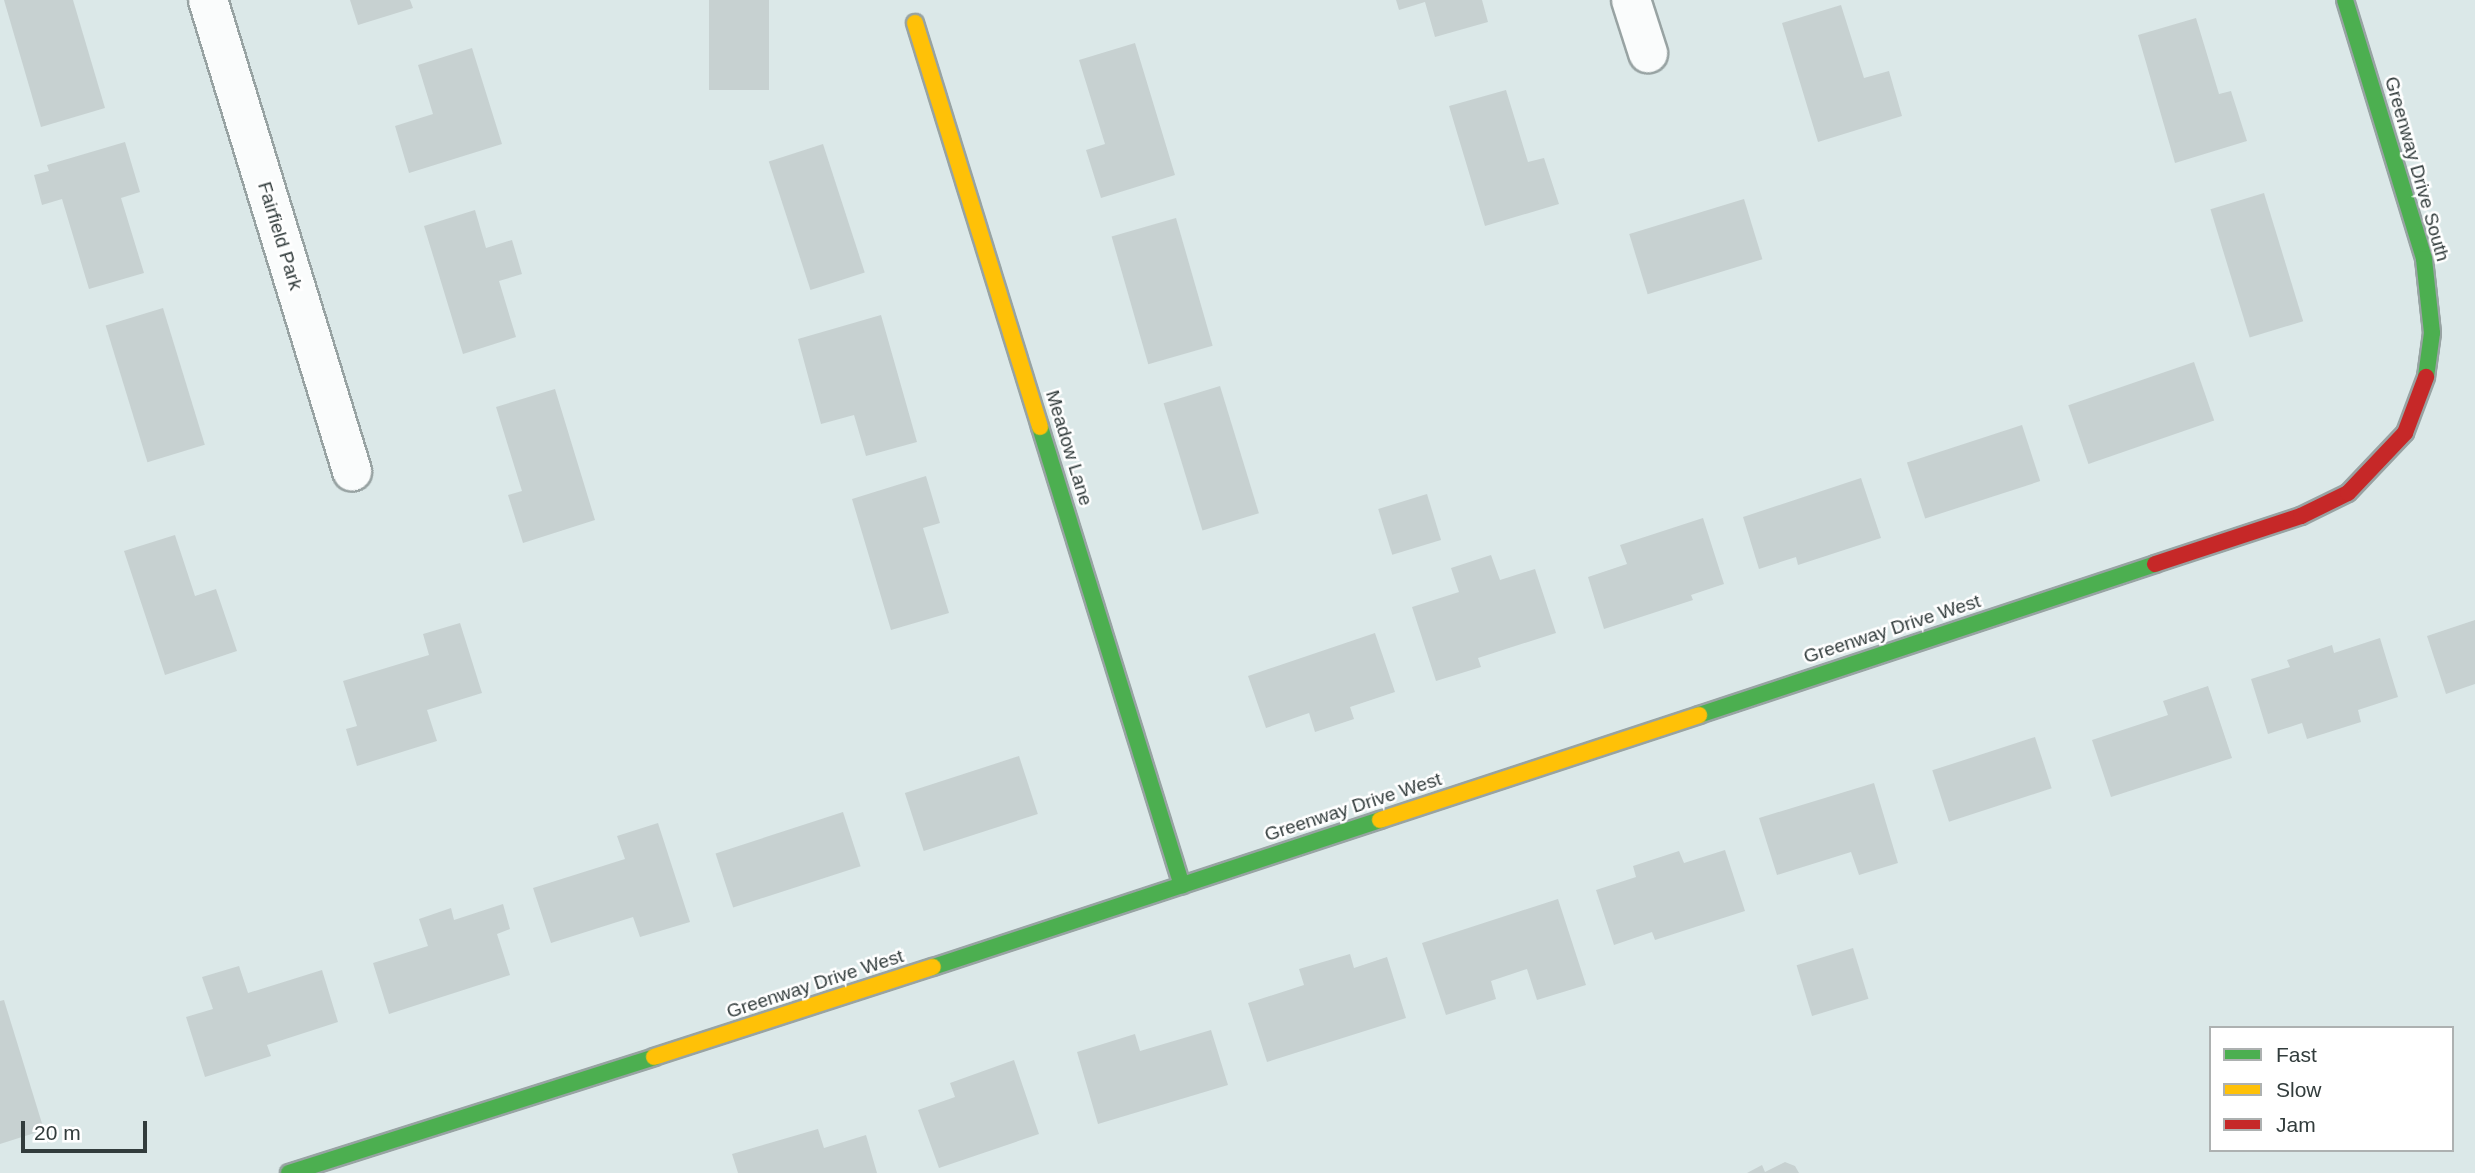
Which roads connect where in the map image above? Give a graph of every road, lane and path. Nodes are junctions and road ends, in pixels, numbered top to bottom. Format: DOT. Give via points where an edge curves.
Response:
graph roads {
  1 [pos="208,0"];
  2 [pos="1631,0"];
  3 [pos="2345,0"];
  4 [pos="915,23"];
  5 [pos="1648,53"];
  6 [pos="2405,433"];
  7 [pos="352,471"];
  8 [pos="1182,886"];
  9 [pos="289,1173"];
  1 -- 7 [label="street, Fairfield Park"];
  2 -- 5 [label="street"];
  3 -- 6 [label="street, Greenway Drive South" via="2424,259 2432,333 2425,386"];
  4 -- 8 [label="street, Meadow Lane"];
  6 -- 8 [label="street, Greenway Drive West" via="2348,493 2301,516"];
  8 -- 9 [label="street, Greenway Drive West"];
}
